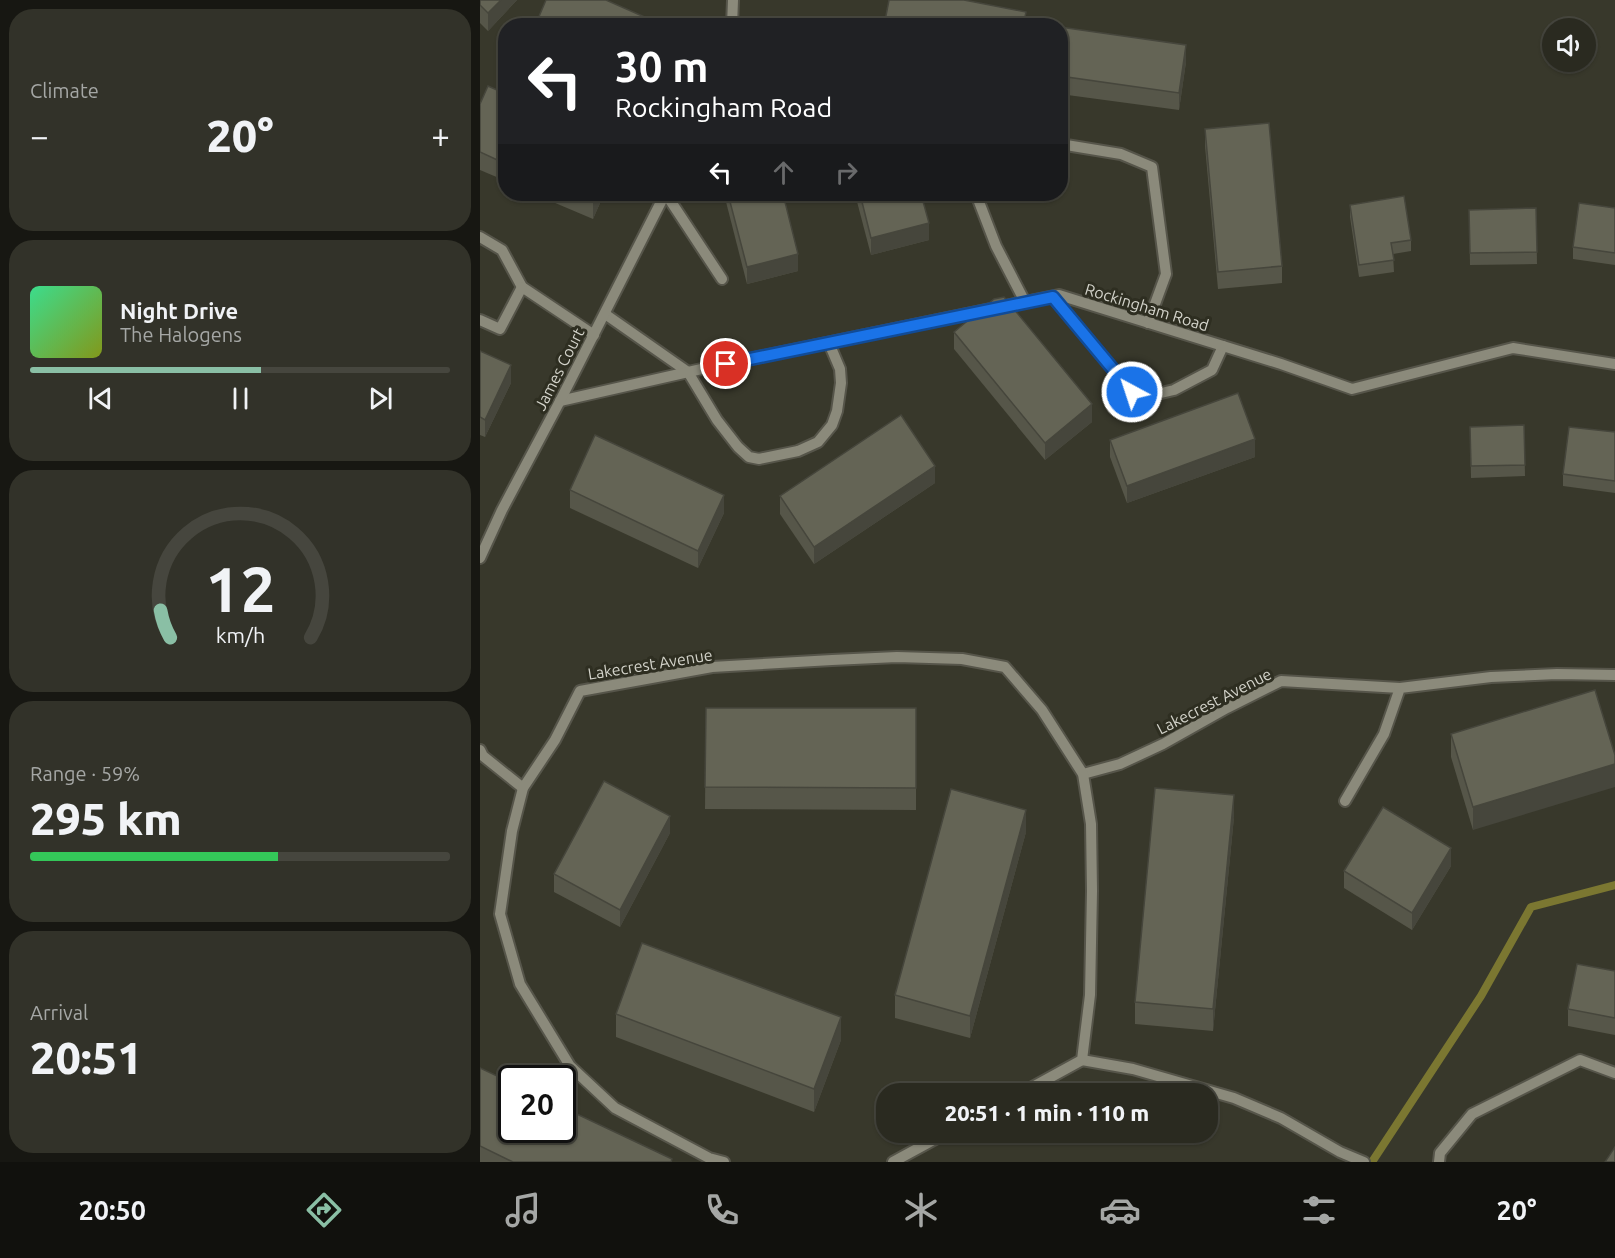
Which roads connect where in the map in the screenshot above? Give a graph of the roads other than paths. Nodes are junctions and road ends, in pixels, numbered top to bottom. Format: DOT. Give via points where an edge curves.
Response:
graph roads {
  1 [pos="733,0"];
  2 [pos="732,18"];
  3 [pos="1068,145"];
  4 [pos="662,201"];
  5 [pos="671,201"];
  6 [pos="978,201"];
  7 [pos="480,237"];
  8 [pos="722,279"];
  9 [pos="522,287"];
  10 [pos="1053,297"];
  11 [pos="1025,302"];
  12 [pos="605,314"];
  13 [pos="480,320"];
  14 [pos="1148,323"];
  15 [pos="594,335"];
  16 [pos="829,343"];
  17 [pos="1223,346"];
  18 [pos="1615,364"];
  19 [pos="688,372"];
  20 [pos="560,401"];
  21 [pos="480,558"];
  22 [pos="1615,675"];
  23 [pos="1400,688"];
  24 [pos="480,750"];
  25 [pos="1083,774"];
  26 [pos="523,788"];
  27 [pos="1345,801"];
  28 [pos="1082,1060"];
  29 [pos="1615,1073"];
  30 [pos="1040,1083"];
  31 [pos="927,1143"];
  32 [pos="724,1162"];
  33 [pos="892,1162"];
  34 [pos="1364,1162"];
  35 [pos="1439,1162"];
  1 -- 2 [label="street"];
  3 -- 14 [label="street" via="1121,154 1152,166 1166,274"];
  4 -- 12 [label="street, James Court"];
  5 -- 8 [label="street"];
  6 -- 11 [label="street"];
  7 -- 9 [label="street" via="502,250"];
  9 -- 13 [label="street" via="500,330"];
  9 -- 15 [label="street"];
  10 -- 11 [label="street, Rockingham Road"];
  10 -- 14 [label="street, Rockingham Road" via="1059,295"];
  10 -- 17 [label="street" via="1132,392 1144,397 1174,390 1212,370"];
  11 -- 16 [label="street, Rockingham Road"];
  12 -- 15 [label="street, James Court"];
  12 -- 19 [label="street"];
  14 -- 17 [label="street, Rockingham Road"];
  15 -- 20 [label="street, James Court"];
  16 -- 19 [label="street, Rockingham Road"];
  16 -- 19 [label="street" via="840,369 841,383 832,425 818,442 771,457 749,457 738,447"];
  17 -- 18 [label="street, Rockingham Road" via="1352,389 1514,348"];
  19 -- 20 [label="street, Rockingham Road"];
  20 -- 21 [label="street, James Court"];
  22 -- 23 [label="street, Lakecrest Avenue" via="1491,677"];
  23 -- 25 [label="street, Lakecrest Avenue" via="1281,681 1142,754"];
  23 -- 27 [label="street" via="1384,734"];
  24 -- 26 [label="street"];
  25 -- 26 [label="street, Lakecrest Avenue" via="1042,710 1005,667 962,659 897,657 712,667 580,691 555,740"];
  25 -- 28 [label="street, Lakecrest Avenue" via="1091,824 1092,891 1090,995"];
  26 -- 32 [label="street, Lakecrest Avenue" via="512,831 500,914 520,984 570,1066 615,1107 709,1158"];
  28 -- 30 [label="street"];
  28 -- 34 [label="street" via="1133,1069 1234,1098"];
  29 -- 35 [label="street" via="1581,1060 1511,1094 1472,1114 1440,1153"];
  31 -- 33 [label="street"];
}
